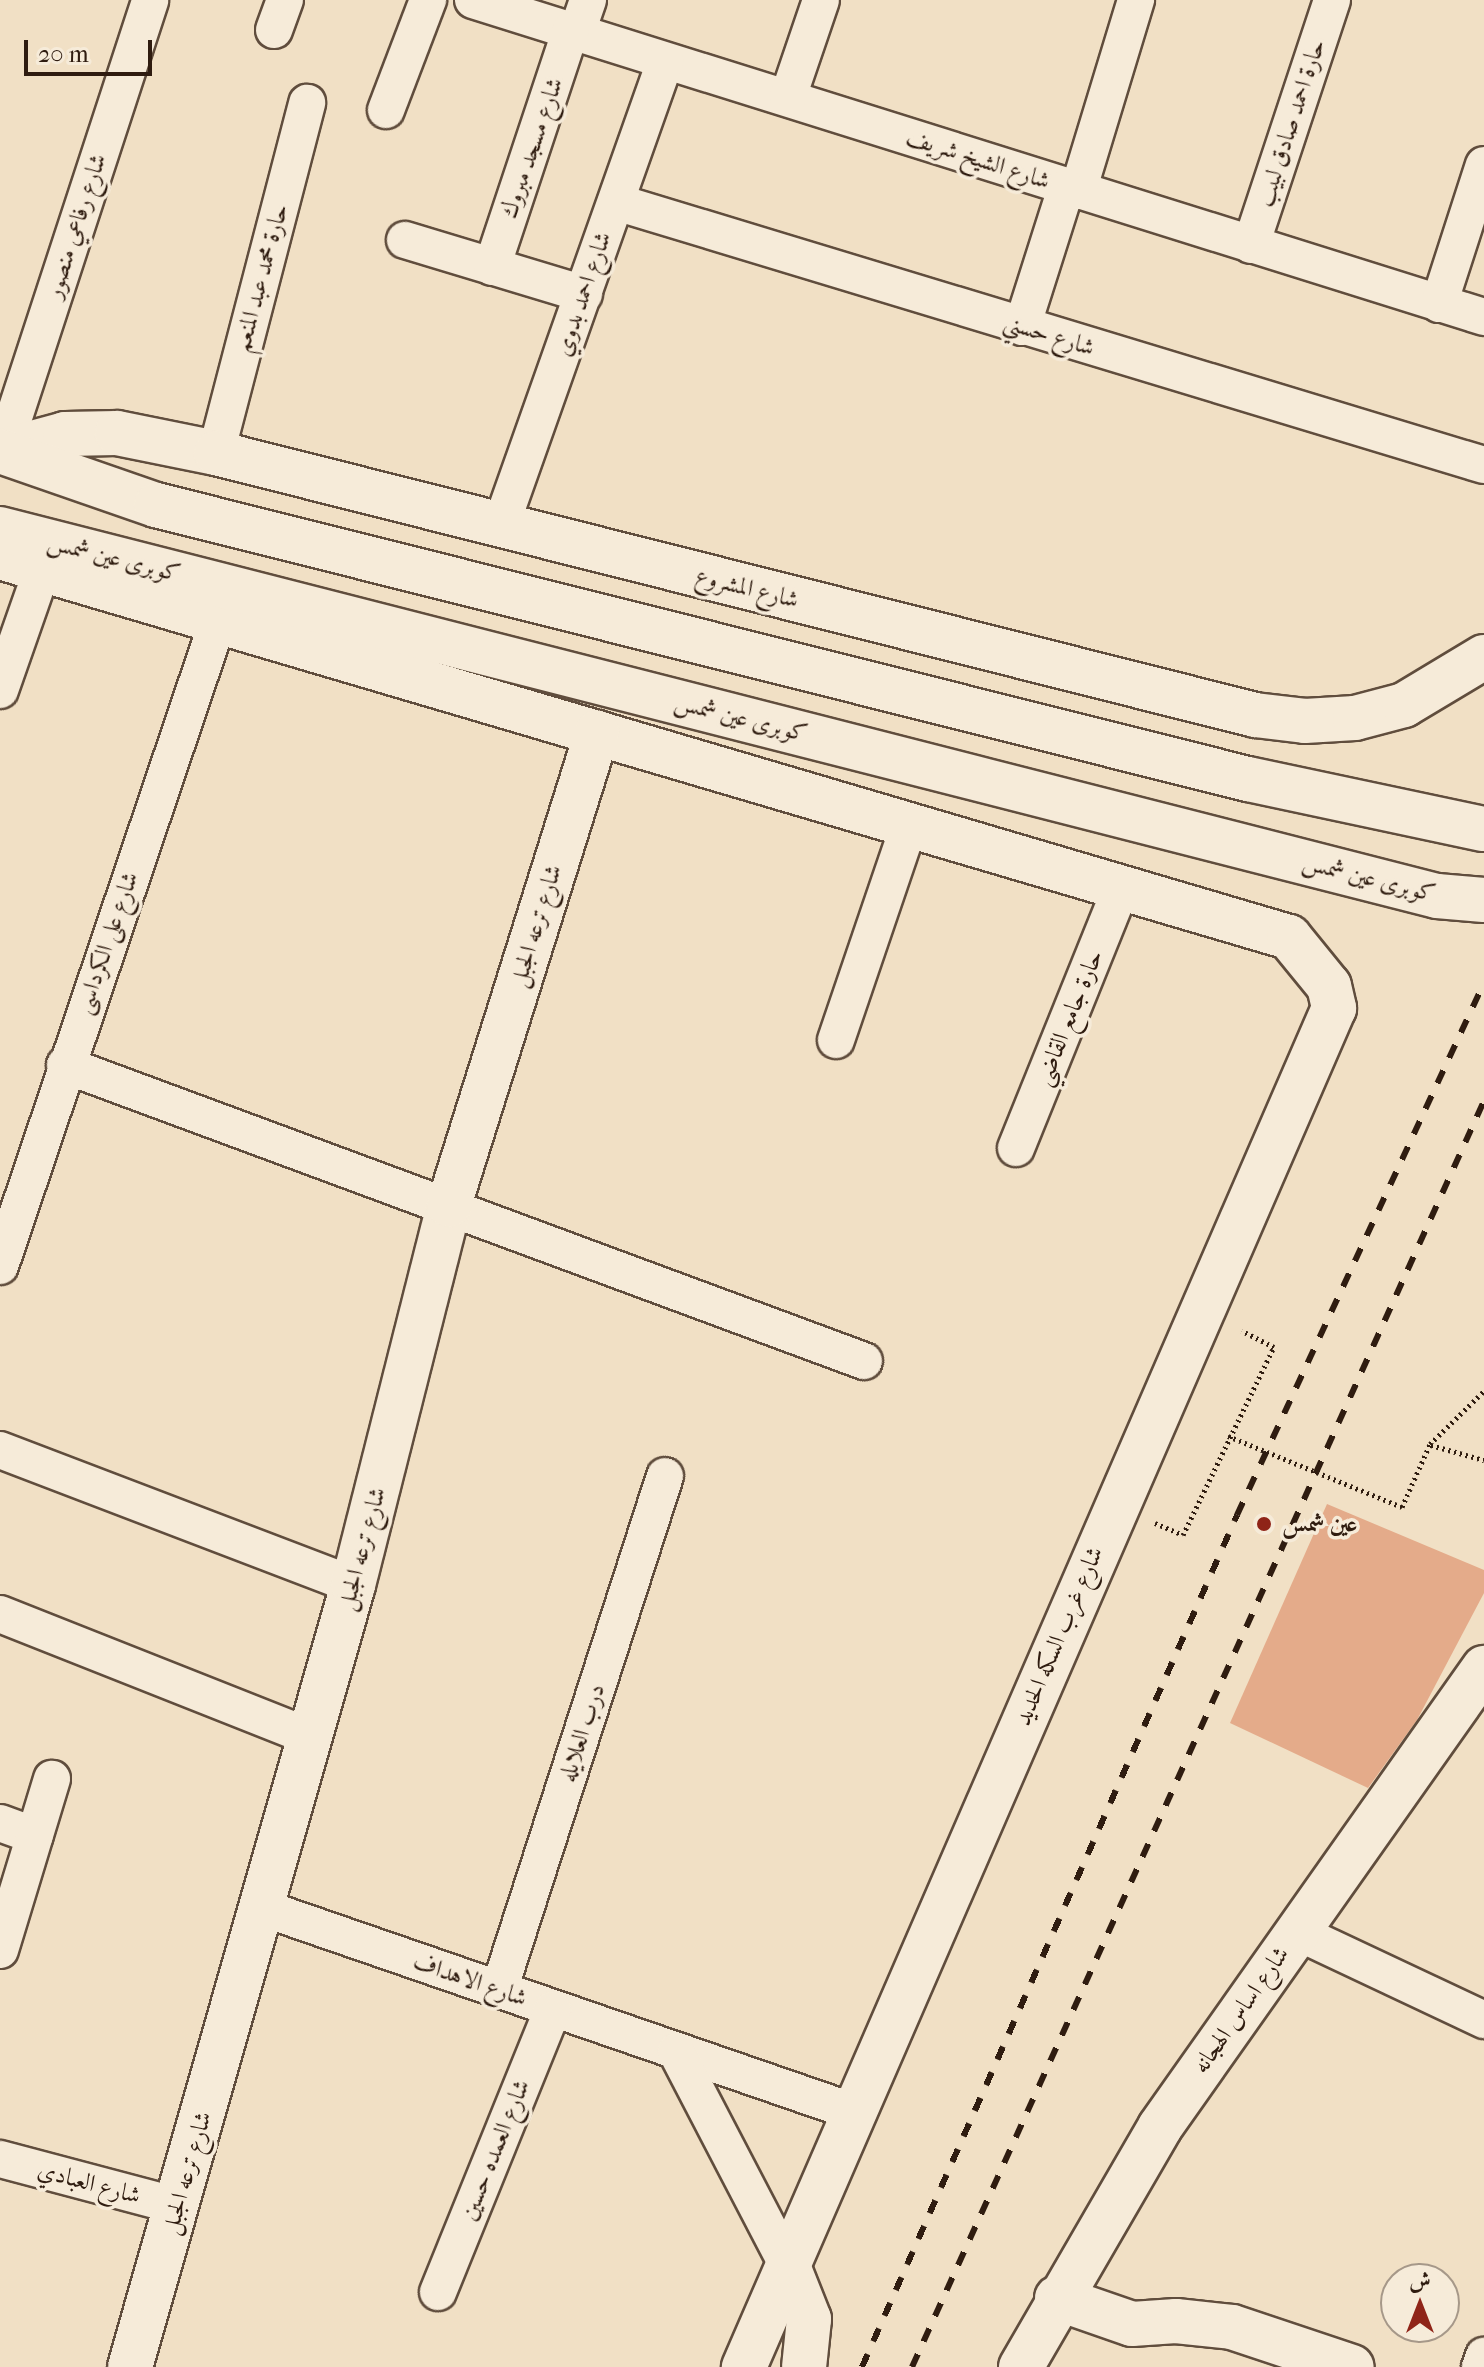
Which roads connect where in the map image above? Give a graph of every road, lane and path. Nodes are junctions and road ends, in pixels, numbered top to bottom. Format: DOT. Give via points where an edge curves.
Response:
graph roads {
  1 [pos="150,0"];
  2 [pos="428,0"];
  3 [pos="473,0"];
  4 [pos="821,0"];
  5 [pos="1136,0"];
  6 [pos="1332,0"];
  7 [pos="579,21"];
  8 [pos="665,61"];
  9 [pos="788,97"];
  10 [pos="307,103"];
  11 [pos="386,110"];
  12 [pos="1484,165"];
  13 [pos="1072,189"];
  14 [pos="616,202"];
  15 [pos="405,240"];
  16 [pos="1251,245"];
  17 [pos="492,267"];
  18 [pos="584,294"];
  19 [pos="1439,304"];
  20 [pos="1484,317"];
  21 [pos="1022,327"];
  22 [pos="2,451"];
  23 [pos="216,453"];
  24 [pos="1484,465"];
  25 [pos="501,525"];
  26 [pos="19,548"];
  27 [pos="218,621"];
  28 [pos="1484,657"];
  29 [pos="0,690"];
  30 [pos="597,733"];
  31 [pos="909,825"];
  32 [pos="1484,829"];
  33 [pos="1121,888"];
  34 [pos="1437,896"];
  35 [pos="1484,900"];
  36 [pos="1484,913"];
  37 [pos="836,1040"];
  38 [pos="65,1065"];
  39 [pos="1016,1148"];
  40 [pos="449,1205"];
  41 [pos="0,1266"];
  42 [pos="1274,1347"];
  43 [pos="864,1361"];
  44 [pos="1484,1391"];
  45 [pos="1228,1436"];
  46 [pos="1430,1444"];
  47 [pos="0,1450"];
  48 [pos="1484,1460"];
  49 [pos="665,1476"];
  50 [pos="1183,1535"];
  51 [pos="353,1585"];
  52 [pos="0,1614"];
  53 [pos="1484,1668"];
  54 [pos="310,1737"];
  55 [pos="52,1779"];
  56 [pos="0,1823"];
  57 [pos="35,1836"];
  58 [pos="263,1908"];
  59 [pos="1295,1931"];
  60 [pos="0,1950"];
  61 [pos="499,1990"];
  62 [pos="553,2009"];
  63 [pos="1484,2020"];
  64 [pos="676,2051"];
  65 [pos="857,2113"];
  66 [pos="0,2159"];
  67 [pos="178,2206"];
  68 [pos="788,2266"];
  69 [pos="438,2292"];
  70 [pos="1057,2298"];
  71 [pos="1484,2356"];
  72 [pos="130,2367"];
  73 [pos="744,2367"];
  74 [pos="804,2367"];
  75 [pos="1021,2367"];
  76 [pos="1352,2367"];
  77 [pos="1480,2367"];
  1 -- 22 [label="street, شارع رفاعي منصور"];
  2 -- 11 [label="street"];
  3 -- 7 [label="street, شارع الشيخ شريف"];
  4 -- 9 [label="street"];
  5 -- 13 [label="street"];
  6 -- 16 [label="street, حارة احمد صادق لبيب"];
  7 -- 8 [label="street, شارع الشيخ شريف"];
  7 -- 17 [label="street, شارع مسجد مبروك"];
  8 -- 9 [label="street, شارع الشيخ شريف"];
  8 -- 14 [label="street, شارع احمد بدوي"];
  9 -- 13 [label="street, شارع الشيخ شريف"];
  10 -- 23 [label="street, حارة محمد عبد المنعم"];
  12 -- 19 [label="street"];
  13 -- 16 [label="street, شارع الشيخ شريف"];
  13 -- 21 [label="street"];
  14 -- 18 [label="street, شارع احمد بدوي"];
  14 -- 21 [label="street, شارع حسني"];
  15 -- 17 [label="street"];
  16 -- 19 [label="street, شارع الشيخ شريف"];
  17 -- 18 [label="street"];
  18 -- 25 [label="street, شارع احمد بدوي"];
  19 -- 20 [label="street, شارع الشيخ شريف"];
  21 -- 24 [label="street, شارع حسني"];
  22 -- 23 [label="street, شارع المشروع" via="65,434 117,433"];
  22 -- 32 [label="street" via="156,505 1248,779"];
  23 -- 25 [label="street, شارع المشروع"];
  25 -- 28 [label="street, شارع المشروع" via="1255,715 1305,721 1355,718 1404,705"];
  26 -- 27 [label="street"];
  26 -- 29 [label="street"];
  26 -- 34 [label="street, كوبرى عين شمس"];
  27 -- 30 [label="street"];
  27 -- 38 [label="street, شارع على الكرداسى"];
  30 -- 31 [label="street"];
  30 -- 40 [label="street, شارع ترعه الجبل"];
  31 -- 33 [label="street"];
  31 -- 37 [label="street"];
  33 -- 39 [label="street, حارة جامع القاضي"];
  33 -- 65 [label="street, شارع غرب السكه الحديد" via="1289,937 1319,966 1334,1008 1113,1506"];
  34 -- 35 [label="street, كوبرى عين شمس"];
  34 -- 36 [label="street"];
  38 -- 40 [label="street"];
  38 -- 41 [label="street, شارع على الكرداسى"];
  40 -- 43 [label="street"];
  40 -- 51 [label="street, شارع ترعه الجبل"];
  42 -- 45 [label="path"];
  44 -- 46 [label="path"];
  45 -- 46 [label="path, bridge" via="1402,1507"];
  45 -- 50 [label="path"];
  46 -- 48 [label="path"];
  47 -- 51 [label="street"];
  49 -- 61 [label="street, درب العلايله"];
  51 -- 54 [label="street, شارع ترعه الجبل"];
  52 -- 54 [label="street"];
  53 -- 59 [label="street, شارع اساس الهجانه"];
  54 -- 58 [label="street, شارع ترعه الجبل"];
  55 -- 57 [label="street"];
  56 -- 57 [label="street"];
  57 -- 60 [label="street"];
  58 -- 61 [label="street, شارع الاهداف"];
  58 -- 67 [label="street, شارع ترعه الجبل"];
  59 -- 63 [label="street"];
  59 -- 70 [label="street, شارع اساس الهجانه" via="1160,2127"];
  61 -- 62 [label="street, شارع الاهداف"];
  62 -- 64 [label="street, شارع الاهداف"];
  62 -- 69 [label="street, شارع العمده حسين"];
  64 -- 65 [label="street, شارع الاهداف"];
  64 -- 68 [label="street"];
  65 -- 68 [label="street, شارع غرب السكه الحديد"];
  66 -- 67 [label="street, شارع العبادي"];
  67 -- 72 [label="street, شارع ترعه الجبل"];
  68 -- 73 [label="street, شارع غرب السكه الحديد"];
  68 -- 74 [label="street" via="809,2319"];
  70 -- 75 [label="street, شارع اساس الهجانه"];
  70 -- 76 [label="street" via="1132,2324 1176,2321 1232,2327"];
  71 -- 77 [label="street"];
}
